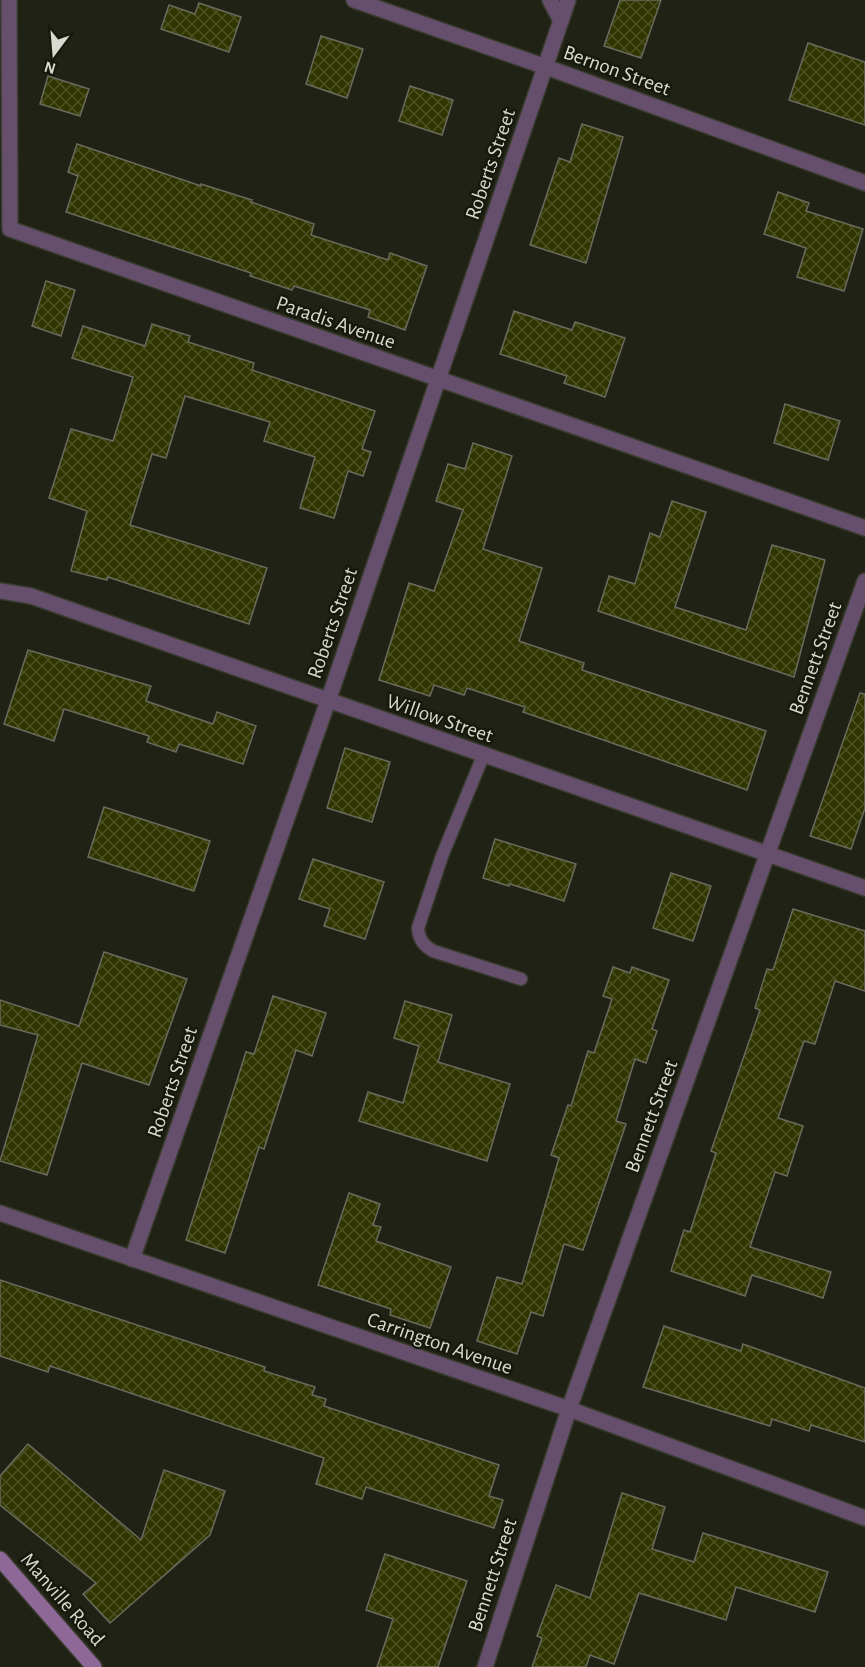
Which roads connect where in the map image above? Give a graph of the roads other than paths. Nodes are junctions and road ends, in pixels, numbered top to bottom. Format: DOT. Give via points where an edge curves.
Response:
graph roads {
  1 [pos="9,0"];
  2 [pos="354,0"];
  3 [pos="550,0"];
  4 [pos="568,0"];
  5 [pos="561,21"];
  6 [pos="546,67"];
  7 [pos="865,183"];
  8 [pos="436,379"];
  9 [pos="865,528"];
  10 [pos="865,581"];
  11 [pos="0,591"];
  12 [pos="328,701"];
  13 [pos="483,756"];
  14 [pos="766,854"];
  15 [pos="865,888"];
  16 [pos="521,979"];
  17 [pos="0,1213"];
  18 [pos="132,1259"];
  19 [pos="569,1409"];
  20 [pos="865,1518"];
  21 [pos="0,1559"];
  22 [pos="94,1667"];
  23 [pos="485,1667"];
  1 -- 8 [label="street, Paradis Avenue" via="10,229"];
  2 -- 6 [label="street, Bernon Street"];
  3 -- 5 [label="street"];
  4 -- 5 [label="street, Roberts Street"];
  5 -- 6 [label="street, Roberts Street"];
  6 -- 7 [label="street, Bernon Street"];
  6 -- 8 [label="street, Roberts Street"];
  8 -- 9 [label="street, Paradis Avenue"];
  8 -- 12 [label="street, Roberts Street"];
  10 -- 14 [label="street, Bennett Street"];
  11 -- 12 [label="street, Willow Street" via="31,596"];
  12 -- 13 [label="street, Willow Street"];
  12 -- 18 [label="street, Roberts Street"];
  13 -- 14 [label="street, Willow Street"];
  13 -- 16 [label="lane" via="441,856 418,934 423,945 433,951"];
  14 -- 15 [label="street, Willow Street"];
  14 -- 19 [label="street, Bennett Street"];
  17 -- 18 [label="street, Carrington Avenue"];
  18 -- 19 [label="street, Carrington Avenue"];
  19 -- 20 [label="street, Carrington Avenue"];
  19 -- 23 [label="street, Bennett Street"];
  21 -- 22 [label="main road, Manville Road"];
}
